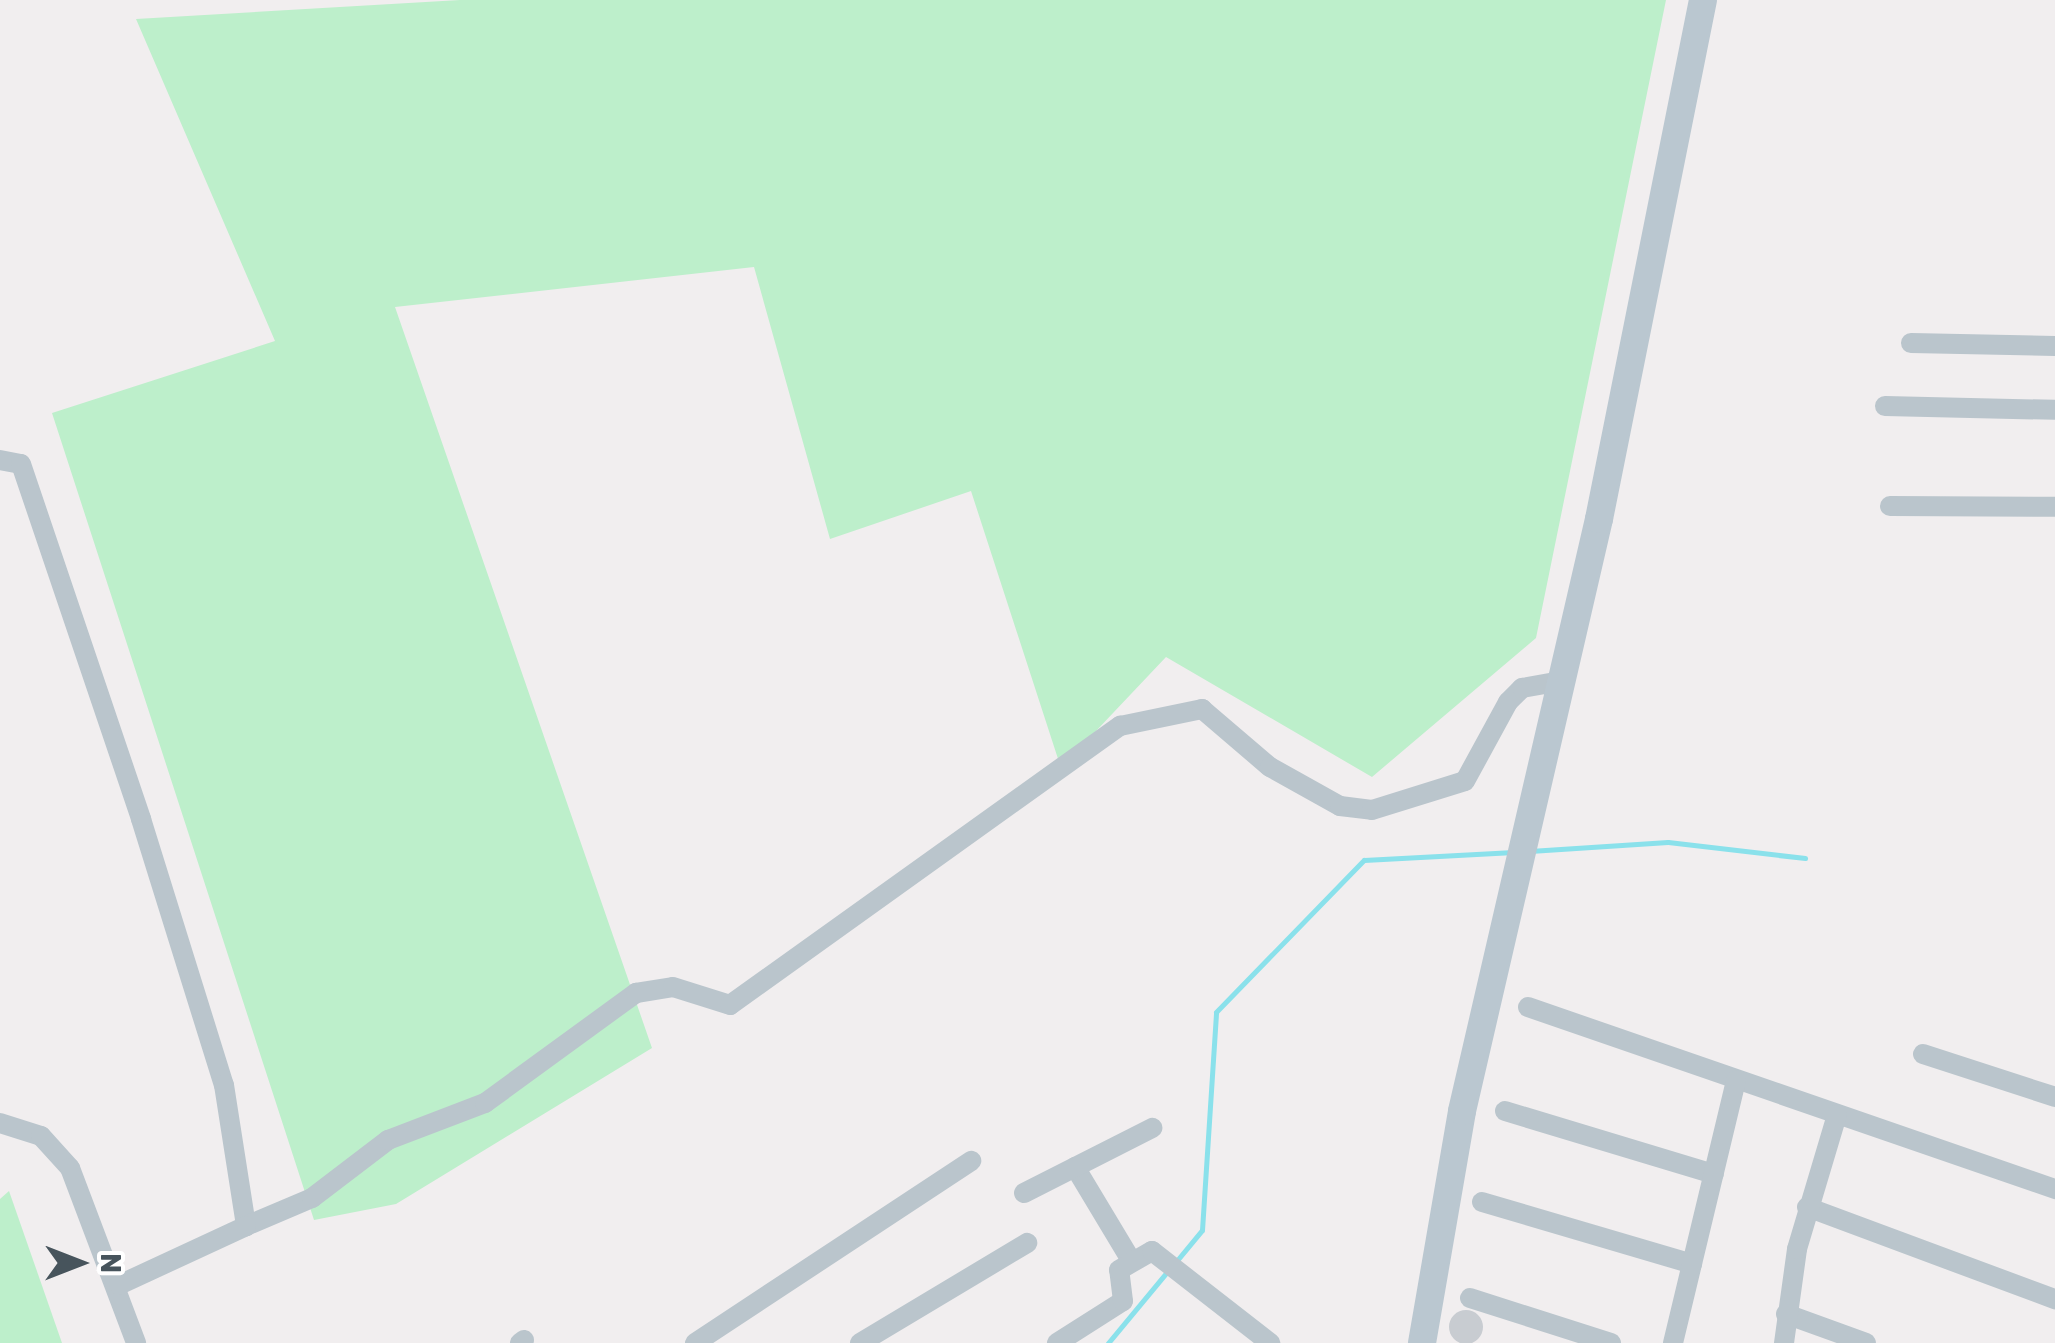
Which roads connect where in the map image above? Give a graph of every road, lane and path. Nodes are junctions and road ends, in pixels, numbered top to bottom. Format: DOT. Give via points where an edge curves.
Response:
graph roads {
  1 [pos="1703,0"];
  2 [pos="1911,343"];
  3 [pos="2055,346"];
  4 [pos="1885,406"];
  5 [pos="2055,410"];
  6 [pos="0,460"];
  7 [pos="1890,506"];
  8 [pos="2055,507"];
  9 [pos="1556,682"];
  10 [pos="1528,1006"];
  11 [pos="1924,1054"];
  12 [pos="1736,1080"];
  13 [pos="2055,1097"];
  14 [pos="1505,1111"];
  15 [pos="1837,1115"];
  16 [pos="0,1122"];
  17 [pos="1152,1128"];
  18 [pos="971,1161"];
  19 [pos="1075,1167"];
  20 [pos="1714,1174"];
  21 [pos="2055,1190"];
  22 [pos="1024,1193"];
  23 [pos="1482,1202"];
  24 [pos="1807,1207"];
  25 [pos="246,1226"];
  26 [pos="1027,1242"];
  27 [pos="1129,1257"];
  28 [pos="1692,1264"];
  29 [pos="120,1285"];
  30 [pos="1470,1298"];
  31 [pos="2055,1299"];
  32 [pos="1786,1314"];
  33 [pos="136,1343"];
  34 [pos="694,1343"];
  35 [pos="860,1343"];
  36 [pos="1056,1343"];
  37 [pos="1270,1343"];
  38 [pos="1422,1343"];
  39 [pos="1612,1343"];
  40 [pos="1673,1343"];
  41 [pos="1784,1343"];
  42 [pos="1866,1343"];
  1 -- 9 [label="street" via="1599,520"];
  2 -- 3 [label="street"];
  4 -- 5 [label="street"];
  6 -- 25 [label="street" via="21,464 141,820 224,1085"];
  7 -- 8 [label="street"];
  9 -- 25 [label="street" via="1522,688 1508,702 1465,781 1372,810 1340,806 1270,766 1202,709 1120,726 730,1005 674,988 636,993 485,1103 388,1140 312,1198"];
  9 -- 38 [label="street"];
  10 -- 12 [label="street"];
  11 -- 13 [label="street"];
  12 -- 15 [label="street"];
  12 -- 20 [label="street"];
  14 -- 20 [label="street"];
  15 -- 21 [label="street"];
  15 -- 24 [label="street"];
  16 -- 29 [label="street" via="58,1149"];
  17 -- 19 [label="street"];
  18 -- 34 [label="street"];
  19 -- 22 [label="street"];
  19 -- 27 [label="street"];
  20 -- 28 [label="street"];
  23 -- 28 [label="street"];
  24 -- 31 [label="street"];
  24 -- 32 [label="street"];
  25 -- 29 [label="street"];
  26 -- 35 [label="street"];
  27 -- 36 [label="street" via="1117,1278 1123,1302"];
  27 -- 37 [label="street" via="1166,1256"];
  28 -- 40 [label="street"];
  29 -- 33 [label="street"];
  30 -- 39 [label="street"];
  32 -- 41 [label="street"];
  32 -- 42 [label="street"];
}
